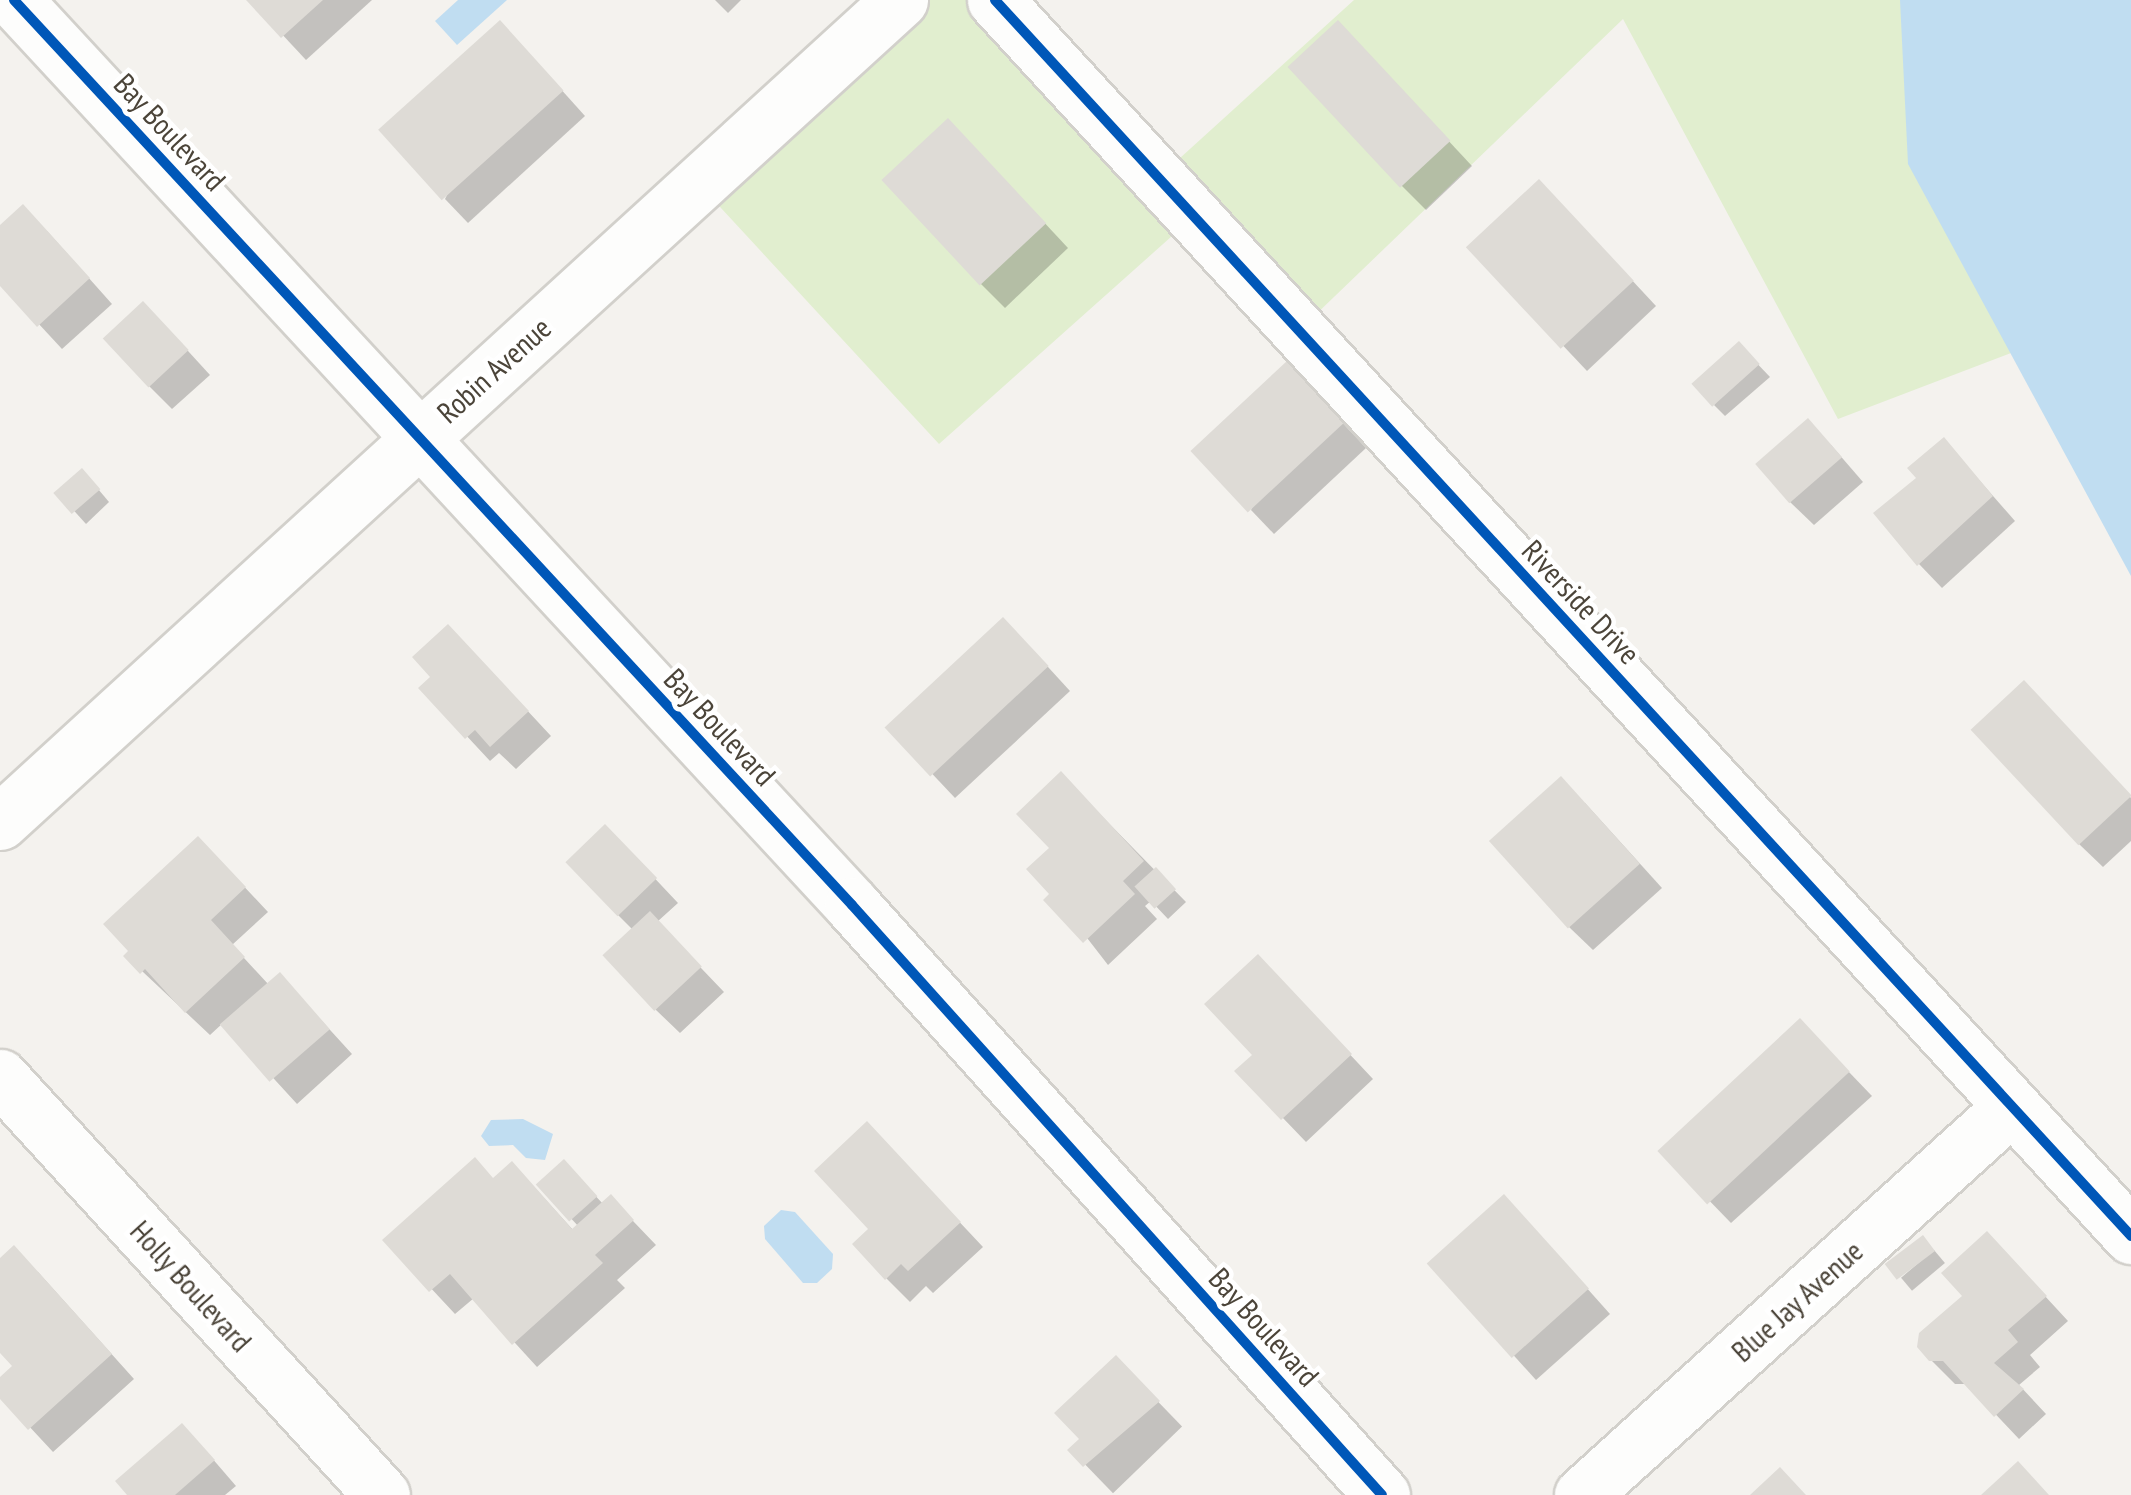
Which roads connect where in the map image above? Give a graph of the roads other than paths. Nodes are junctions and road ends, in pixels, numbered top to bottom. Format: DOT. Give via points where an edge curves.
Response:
graph roads {
  1 [pos="14,0"];
  2 [pos="900,0"];
  3 [pos="995,0"];
  4 [pos="420,438"];
  5 [pos="0,822"];
  6 [pos="0,1077"];
  7 [pos="2011,1107"];
  8 [pos="2131,1236"];
  9 [pos="382,1495"];
  10 [pos="1382,1495"];
  11 [pos="1582,1495"];
  1 -- 4 [label="street, Bay Boulevard"];
  2 -- 4 [label="street, Robin Avenue"];
  3 -- 7 [label="street, Riverside Drive"];
  4 -- 5 [label="street, Robin Avenue"];
  4 -- 10 [label="street, Bay Boulevard"];
  6 -- 9 [label="street, Holly Boulevard"];
  7 -- 8 [label="street, Riverside Drive"];
  7 -- 11 [label="street, Blue Jay Avenue"];
}
